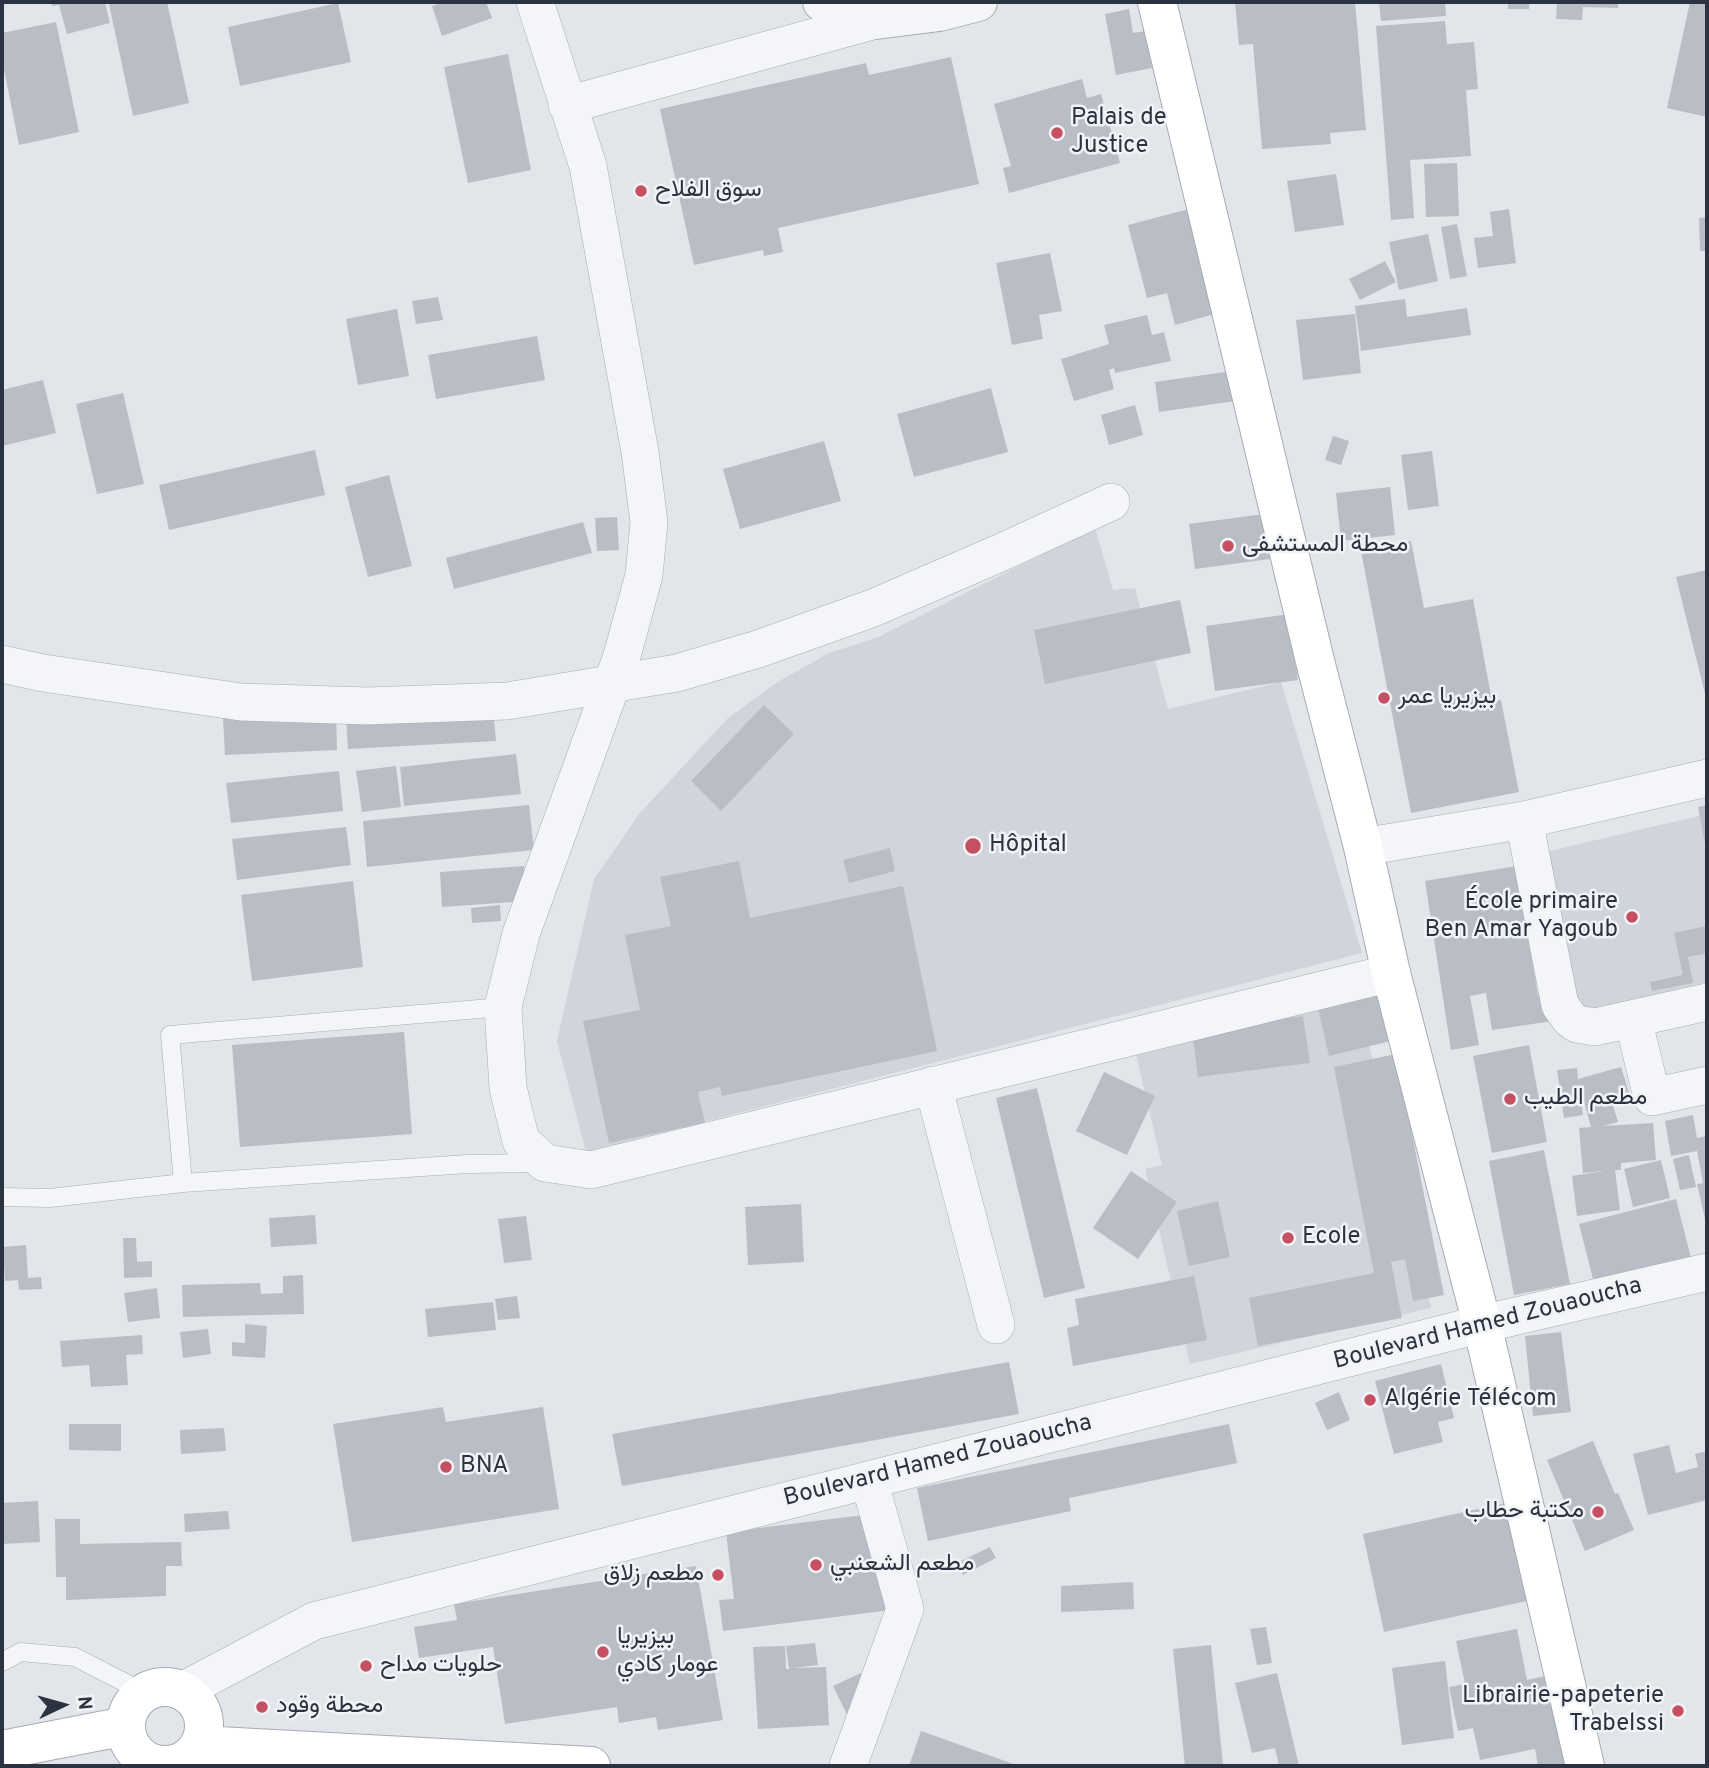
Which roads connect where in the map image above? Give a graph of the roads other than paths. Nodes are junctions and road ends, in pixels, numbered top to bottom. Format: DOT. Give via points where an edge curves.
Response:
graph roads {
  1 [pos="535,2"];
  2 [pos="822,2"];
  3 [pos="978,2"];
  4 [pos="1157,2"];
  5 [pos="876,20"];
  6 [pos="567,105"];
  7 [pos="1111,502"];
  8 [pos="2,664"];
  9 [pos="612,685"];
  10 [pos="1707,778"];
  11 [pos="1524,820"];
  12 [pos="1363,847"];
  13 [pos="1391,973"];
  14 [pos="1707,1002"];
  15 [pos="503,1007"];
  16 [pos="1633,1019"];
  17 [pos="1707,1085"];
  18 [pos="933,1086"];
  19 [pos="545,1163"];
  20 [pos="183,1183"];
  21 [pos="2,1197"];
  22 [pos="1707,1272"];
  23 [pos="1482,1324"];
  24 [pos="996,1325"];
  25 [pos="869,1480"];
  26 [pos="2,1662"];
  27 [pos="182,1691"];
  28 [pos="145,1692"];
  29 [pos="126,1726"];
  30 [pos="200,1745"];
  31 [pos="2,1750"];
  32 [pos="157,1765"];
  33 [pos="591,1766"];
  34 [pos="848,1766"];
  35 [pos="1585,1766"];
  1 -- 6 [label="street"];
  2 -- 5 [label="street"];
  3 -- 5 [label="street"];
  4 -- 12 [label="main road"];
  5 -- 6 [label="street"];
  6 -- 9 [label="street" via="590,178 649,522 644,575"];
  7 -- 9 [label="street" via="873,608 677,673"];
  8 -- 9 [label="street" via="241,702 367,706 507,701"];
  9 -- 15 [label="street" via="522,934"];
  10 -- 11 [label="street"];
  11 -- 12 [label="street"];
  11 -- 16 [label="street" via="1564,1013 1586,1027"];
  12 -- 13 [label="main road"];
  13 -- 18 [label="street"];
  13 -- 23 [label="main road"];
  14 -- 16 [label="street"];
  15 -- 19 [label="street" via="508,1088 521,1141"];
  15 -- 20 [label="lane" via="170,1035"];
  16 -- 17 [label="street" via="1652,1097"];
  18 -- 19 [label="street" via="591,1170"];
  18 -- 24 [label="street"];
  19 -- 20 [label="lane"];
  20 -- 21 [label="lane" via="50,1198"];
  22 -- 23 [label="street, Boulevard Hamed Zouaoucha"];
  23 -- 25 [label="street, Boulevard Hamed Zouaoucha"];
  23 -- 35 [label="main road"];
  25 -- 27 [label="street, Boulevard Hamed Zouaoucha" via="314,1621"];
  25 -- 34 [label="street" via="905,1609"];
  26 -- 28 [label="lane" via="21,1652 75,1657"];
  27 -- 28 [label="main road" via="170,1687"];
  27 -- 30 [label="main road" via="200,1708 204,1720"];
  28 -- 29 [label="main road" via="128,1713"];
  29 -- 31 [label="main road"];
  29 -- 32 [label="main road" via="135,1751"];
  30 -- 32 [label="main road" via="182,1762"];
  30 -- 33 [label="main road"];
}
